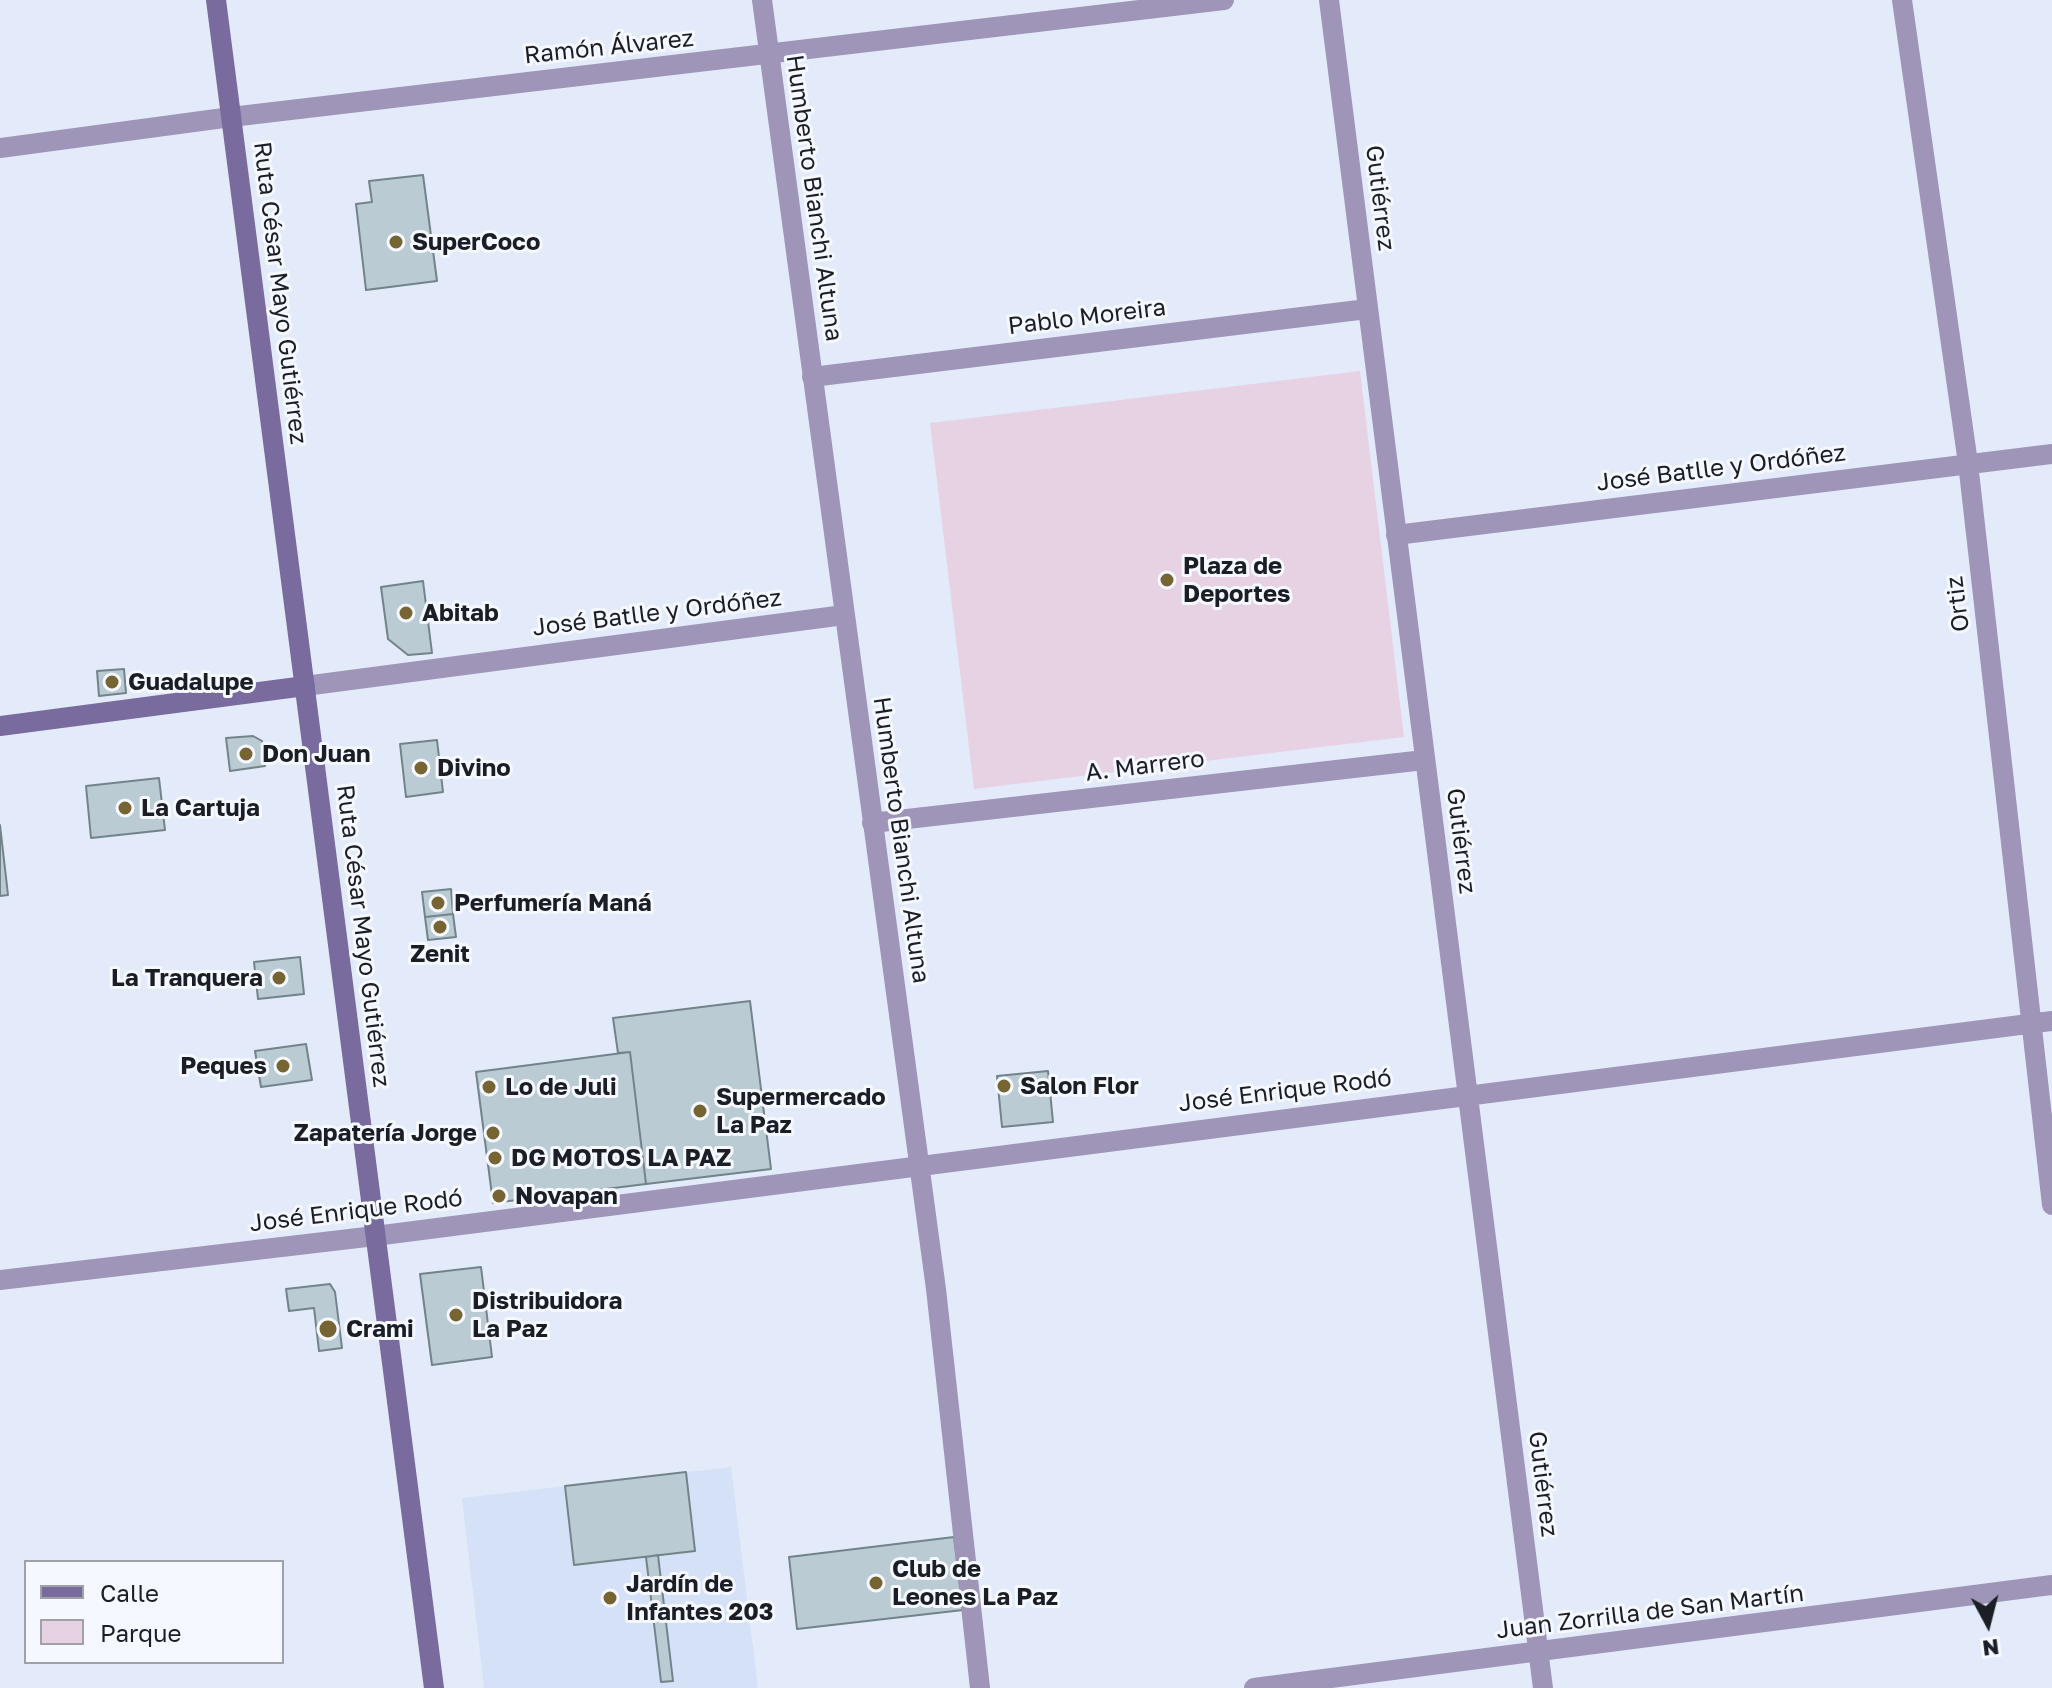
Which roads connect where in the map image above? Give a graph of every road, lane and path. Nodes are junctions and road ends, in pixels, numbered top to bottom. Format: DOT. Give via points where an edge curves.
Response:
graph roads {
  1 [pos="216,0"];
  2 [pos="762,0"];
  3 [pos="1224,0"];
  4 [pos="1329,0"];
  5 [pos="1902,0"];
  6 [pos="769,55"];
  7 [pos="231,117"];
  8 [pos="0,148"];
  9 [pos="1367,309"];
  10 [pos="812,377"];
  11 [pos="2052,454"];
  12 [pos="1968,463"];
  13 [pos="1396,535"];
  14 [pos="844,615"];
  15 [pos="305,686"];
  16 [pos="0,726"];
  17 [pos="1424,760"];
  18 [pos="872,823"];
  19 [pos="2042,1022"];
  20 [pos="1467,1095"];
  21 [pos="919,1164"];
  22 [pos="2052,1205"];
  23 [pos="375,1236"];
  24 [pos="0,1280"];
  25 [pos="2052,1585"];
  26 [pos="1538,1652"];
  27 [pos="434,1688"];
  28 [pos="980,1688"];
  29 [pos="1254,1688"];
  30 [pos="1543,1688"];
  1 -- 7 [label="street, Ruta César Mayo Gutiérrez"];
  2 -- 6 [label="street, Humberto Bianchi Altuna"];
  3 -- 6 [label="street, Ramón Álvarez"];
  4 -- 9 [label="street, Gutiérrez"];
  5 -- 12 [label="street, Ortiz"];
  6 -- 7 [label="street, Ramón Álvarez"];
  6 -- 10 [label="street, Humberto Bianchi Altuna"];
  7 -- 8 [label="street, Ramón Álvarez"];
  7 -- 15 [label="street, Ruta César Mayo Gutiérrez"];
  9 -- 10 [label="street, Pablo Moreira"];
  9 -- 13 [label="street, Gutiérrez"];
  10 -- 14 [label="street, Humberto Bianchi Altuna"];
  11 -- 12 [label="street, José Batlle y Ordóñez"];
  12 -- 13 [label="street, José Batlle y Ordóñez"];
  12 -- 19 [label="street, Ortiz"];
  13 -- 17 [label="street, Gutiérrez"];
  14 -- 15 [label="street, José Batlle y Ordóñez"];
  14 -- 18 [label="street, Humberto Bianchi Altuna"];
  15 -- 16 [label="street, José Batlle y Ordóñez"];
  15 -- 23 [label="street, Ruta César Mayo Gutiérrez"];
  17 -- 18 [label="street, A. Marrero"];
  17 -- 20 [label="street, Gutiérrez"];
  18 -- 21 [label="street, Humberto Bianchi Altuna"];
  19 -- 20 [label="street, José Enrique Rodó"];
  19 -- 22 [label="street, Ortiz"];
  20 -- 21 [label="street, José Enrique Rodó"];
  20 -- 26 [label="street, Gutiérrez"];
  21 -- 23 [label="street, José Enrique Rodó"];
  21 -- 28 [label="street, Humberto Bianchi Altuna"];
  23 -- 24 [label="street, José Enrique Rodó"];
  23 -- 27 [label="street, Ruta César Mayo Gutiérrez"];
  25 -- 26 [label="street, Juan Zorrilla de San Martín"];
  26 -- 29 [label="street, Juan Zorrilla de San Martín"];
  26 -- 30 [label="street, Gutiérrez"];
}
